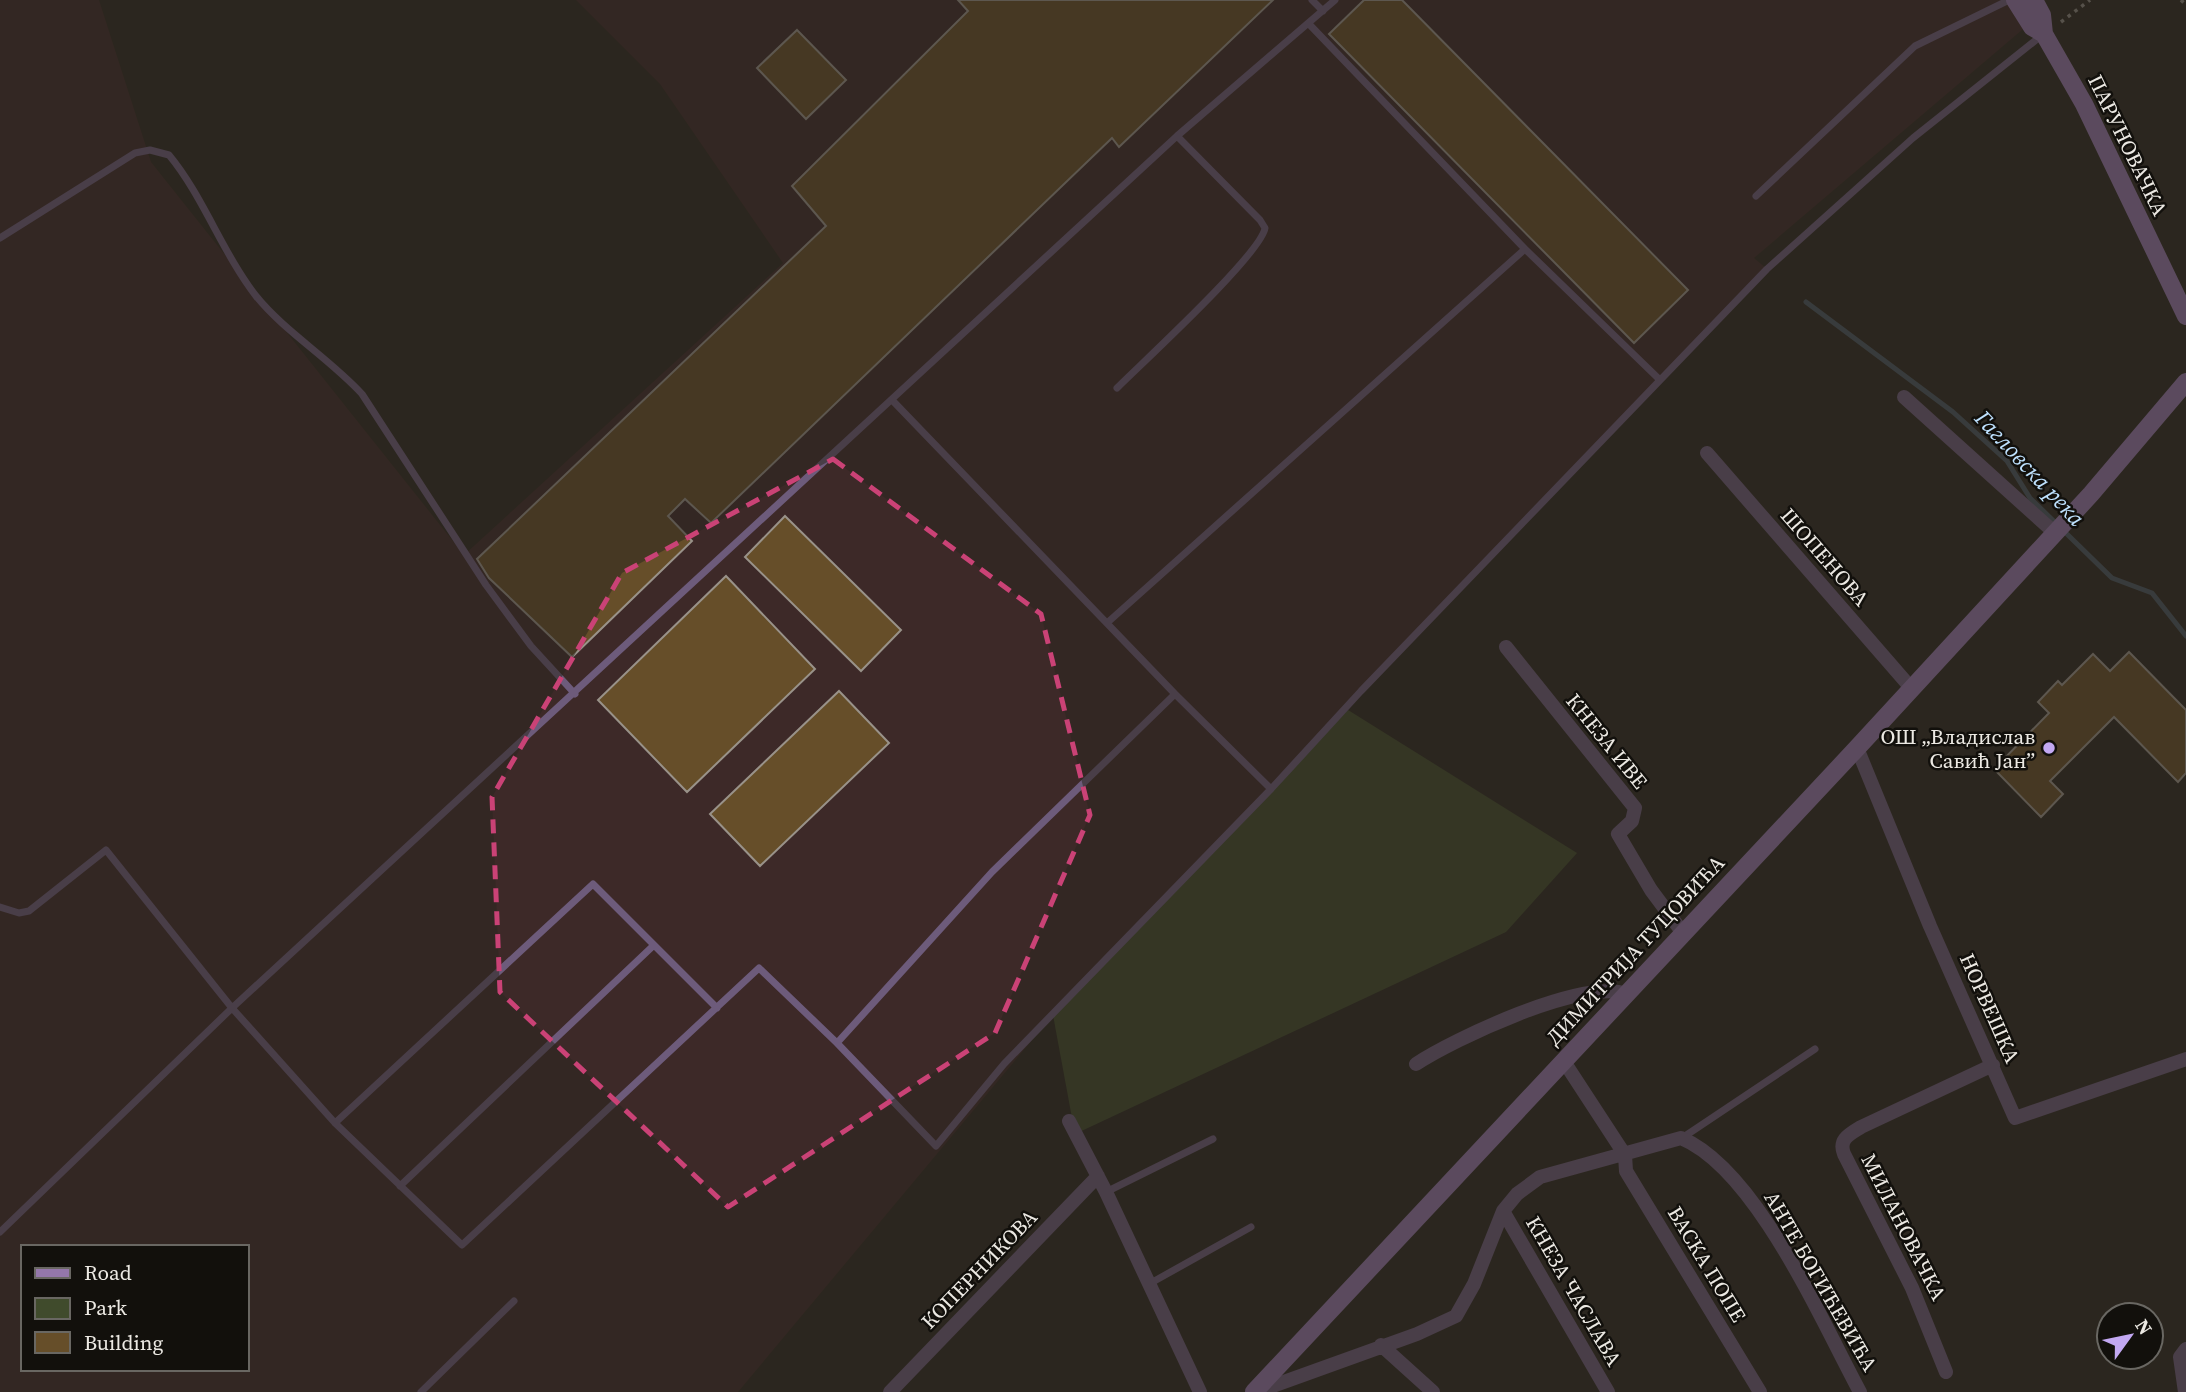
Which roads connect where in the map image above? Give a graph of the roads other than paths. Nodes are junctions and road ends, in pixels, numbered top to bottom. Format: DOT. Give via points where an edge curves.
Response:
graph roads {
  1 [pos="1312,0"];
  2 [pos="1335,0"];
  3 [pos="2009,0"];
  4 [pos="2015,0"];
  5 [pos="2037,1"];
  6 [pos="1323,11"];
  7 [pos="1309,24"];
  8 [pos="2044,34"];
  9 [pos="1177,136"];
  10 [pos="1756,196"];
  11 [pos="0,237"];
  12 [pos="1525,249"];
  13 [pos="2186,316"];
  14 [pos="1660,380"];
  15 [pos="2186,382"];
  16 [pos="1117,388"];
  17 [pos="1904,397"];
  18 [pos="893,401"];
  19 [pos="1707,453"];
  20 [pos="2052,536"];
  21 [pos="1107,623"];
  22 [pos="1506,647"];
  23 [pos="1912,689"];
  24 [pos="576,694"];
  25 [pos="1175,694"];
  26 [pos="1857,748"];
  27 [pos="1271,789"];
  28 [pos="0,906"];
  29 [pos="1683,933"];
  30 [pos="654,945"];
  31 [pos="1626,994"];
  32 [pos="232,1008"];
  33 [pos="717,1008"];
  34 [pos="837,1043"];
  35 [pos="1815,1049"];
  36 [pos="2186,1059"];
  37 [pos="1563,1060"];
  38 [pos="1416,1064"];
  39 [pos="1993,1065"];
  40 [pos="1069,1121"];
  41 [pos="335,1124"];
  42 [pos="1681,1138"];
  43 [pos="1213,1139"];
  44 [pos="1625,1155"];
  45 [pos="1098,1176"];
  46 [pos="400,1186"];
  47 [pos="1106,1192"];
  48 [pos="1503,1211"];
  49 [pos="1251,1227"];
  50 [pos="0,1232"];
  51 [pos="1149,1284"];
  52 [pos="514,1301"];
  53 [pos="1381,1345"];
  54 [pos="2186,1349"];
  55 [pos="1947,1372"];
  56 [pos="421,1392"];
  57 [pos="890,1392"];
  58 [pos="1200,1392"];
  59 [pos="1255,1392"];
  60 [pos="1433,1392"];
  61 [pos="1608,1392"];
  62 [pos="1760,1392"];
  63 [pos="1860,1392"];
  64 [pos="2185,1392"];
  1 -- 6 [label="lane"];
  2 -- 6 [label="lane"];
  3 -- 10 [label="lane" via="1915,46"];
  4 -- 8 [label="street, ПАРУНОВАЧКА" via="2032,27"];
  5 -- 8 [label="street, ПАРУНОВАЧКА"];
  6 -- 7 [label="lane"];
  7 -- 9 [label="lane"];
  7 -- 12 [label="lane"];
  8 -- 13 [label="street, ПАРУНОВАЧКА" via="2084,104"];
  8 -- 14 [label="lane" via="1913,138 1768,270"];
  9 -- 16 [label="lane" via="1260,220 1264,235"];
  9 -- 18 [label="lane"];
  11 -- 24 [label="lane" via="135,153 150,150 169,155 254,293 362,394 486,585 531,646"];
  12 -- 14 [label="lane"];
  12 -- 21 [label="lane"];
  14 -- 27 [label="lane"];
  15 -- 20 [label="street, ДИМИТРИЈА ТУЦОВИЋА"];
  17 -- 20 [label="street"];
  18 -- 21 [label="lane"];
  18 -- 24 [label="lane"];
  19 -- 23 [label="street, ШОПЕНОВА"];
  20 -- 23 [label="street, ДИМИТРИЈА ТУЦОВИЋА"];
  21 -- 25 [label="lane"];
  22 -- 29 [label="street, КНЕЗА ИВЕ" via="1635,808 1632,821 1618,834"];
  23 -- 26 [label="street, ДИМИТРИЈА ТУЦОВИЋА"];
  24 -- 32 [label="lane"];
  25 -- 27 [label="lane"];
  25 -- 34 [label="lane" via="992,872"];
  26 -- 29 [label="street, ДИМИТРИЈА ТУЦОВИЋА"];
  26 -- 39 [label="street, НОРВЕШКА"];
  27 -- 34 [label="lane" via="1004,1063 936,1146"];
  28 -- 32 [label="lane" via="19,914 29,911 106,850"];
  29 -- 31 [label="street, ДИМИТРИЈА ТУЦОВИЋА"];
  30 -- 33 [label="lane"];
  30 -- 41 [label="lane" via="593,884"];
  30 -- 46 [label="lane"];
  31 -- 37 [label="street, ДИМИТРИЈА ТУЦОВИЋА"];
  31 -- 38 [label="street" via="1599,990 1538,1008 1458,1039"];
  32 -- 41 [label="lane"];
  32 -- 50 [label="lane"];
  33 -- 34 [label="lane" via="759,968"];
  33 -- 46 [label="lane" via="462,1245"];
  35 -- 42 [label="lane"];
  36 -- 39 [label="street, НОРВЕШКА" via="2015,1118"];
  37 -- 44 [label="street, ВАСКА ПОПЕ"];
  37 -- 59 [label="street, ДИМИТРИЈА ТУЦОВИЋА"];
  39 -- 55 [label="street, МИЛАНОВАЧКА" via="1861,1127 1842,1144"];
  40 -- 45 [label="street"];
  41 -- 46 [label="lane"];
  42 -- 44 [label="street"];
  42 -- 63 [label="street, АНТЕ БОГИЋЕВИЋА" via="1710,1154 1764,1216"];
  43 -- 47 [label="lane"];
  44 -- 48 [label="street" via="1540,1177"];
  44 -- 62 [label="street, ВАСКА ПОПЕ" via="1626,1171"];
  45 -- 47 [label="street"];
  45 -- 57 [label="street, КОПЕРНИКОВА"];
  47 -- 51 [label="street"];
  48 -- 53 [label="street" via="1456,1316"];
  48 -- 61 [label="street, КНЕЗА ЧАСЛАВА"];
  49 -- 51 [label="lane"];
  51 -- 58 [label="street"];
  52 -- 56 [label="lane"];
  53 -- 59 [label="street"];
  53 -- 60 [label="street"];
  54 -- 64 [label="street" via="2180,1357"];
}
